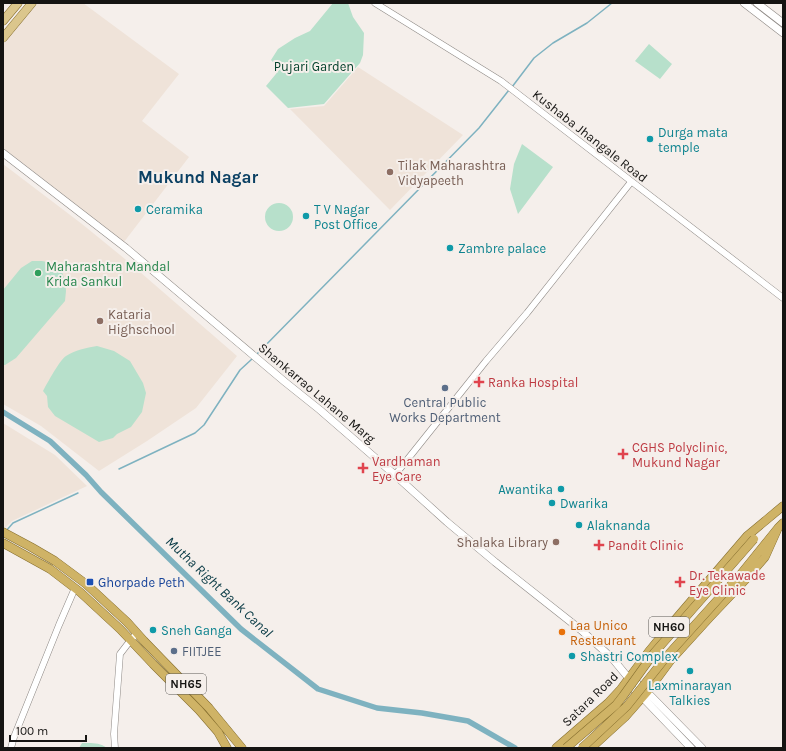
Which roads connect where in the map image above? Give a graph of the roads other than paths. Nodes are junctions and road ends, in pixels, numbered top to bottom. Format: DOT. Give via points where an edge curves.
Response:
graph roads {
  1 [pos="18,3"];
  2 [pos="26,3"];
  3 [pos="32,3"];
  4 [pos="375,3"];
  5 [pos="744,3"];
  6 [pos="757,3"];
  7 [pos="3,21"];
  8 [pos="783,23"];
  9 [pos="3,30"];
  10 [pos="783,34"];
  11 [pos="3,38"];
  12 [pos="3,152"];
  13 [pos="631,182"];
  14 [pos="783,298"];
  15 [pos="395,475"];
  16 [pos="783,506"];
  17 [pos="772,516"];
  18 [pos="780,525"];
  19 [pos="3,532"];
  20 [pos="5,544"];
  21 [pos="75,588"];
  22 [pos="137,633"];
  23 [pos="130,641"];
  24 [pos="627,678"];
  25 [pos="645,695"];
  26 [pos="11,748"];
  27 [pos="115,748"];
  28 [pos="230,748"];
  29 [pos="242,748"];
  30 [pos="556,748"];
  31 [pos="566,748"];
  32 [pos="582,748"];
  33 [pos="591,748"];
  34 [pos="691,748"];
  35 [pos="702,748"];
  1 -- 7 [label="main road"];
  2 -- 9 [label="main road"];
  3 -- 11 [label="main road"];
  4 -- 13 [label="street, Kushaba Jhangale Road" via="504,84"];
  5 -- 10 [label="main road"];
  6 -- 8 [label="main road"];
  12 -- 15 [label="main road, Shankarrao Lahane Marg" via="126,248"];
  13 -- 14 [label="street, Kushaba Jhangale Road"];
  13 -- 15 [label="street"];
  15 -- 24 [label="main road, Shankarrao Lahane Marg" via="463,536 581,630 612,658"];
  16 -- 17 [label="highway, Satara Road / NH60"];
  17 -- 24 [label="highway, Satara Road / NH60" via="747,536"];
  17 -- 31 [label="highway, bridge" via="654,653 616,705"];
  18 -- 25 [label="highway" via="765,557 670,661"];
  18 -- 32 [label="highway, bridge" via="627,706"];
  19 -- 22 [label="highway, NH65" via="73,574"];
  20 -- 21 [label="highway, NH65" via="50,569"];
  21 -- 23 [label="highway, NH65"];
  21 -- 26 [label="street"];
  22 -- 23 [label="street"];
  22 -- 29 [label="highway, NH65" via="209,708"];
  23 -- 27 [label="street" via="120,654"];
  23 -- 28 [label="highway, NH65" via="199,710"];
  24 -- 25 [label="main road, Shankarrao Lahane Marg"];
  24 -- 30 [label="highway, Satara Road / NH60" via="608,703"];
  25 -- 33 [label="highway"];
  25 -- 34 [label="main road"];
  25 -- 35 [label="main road"];
}
